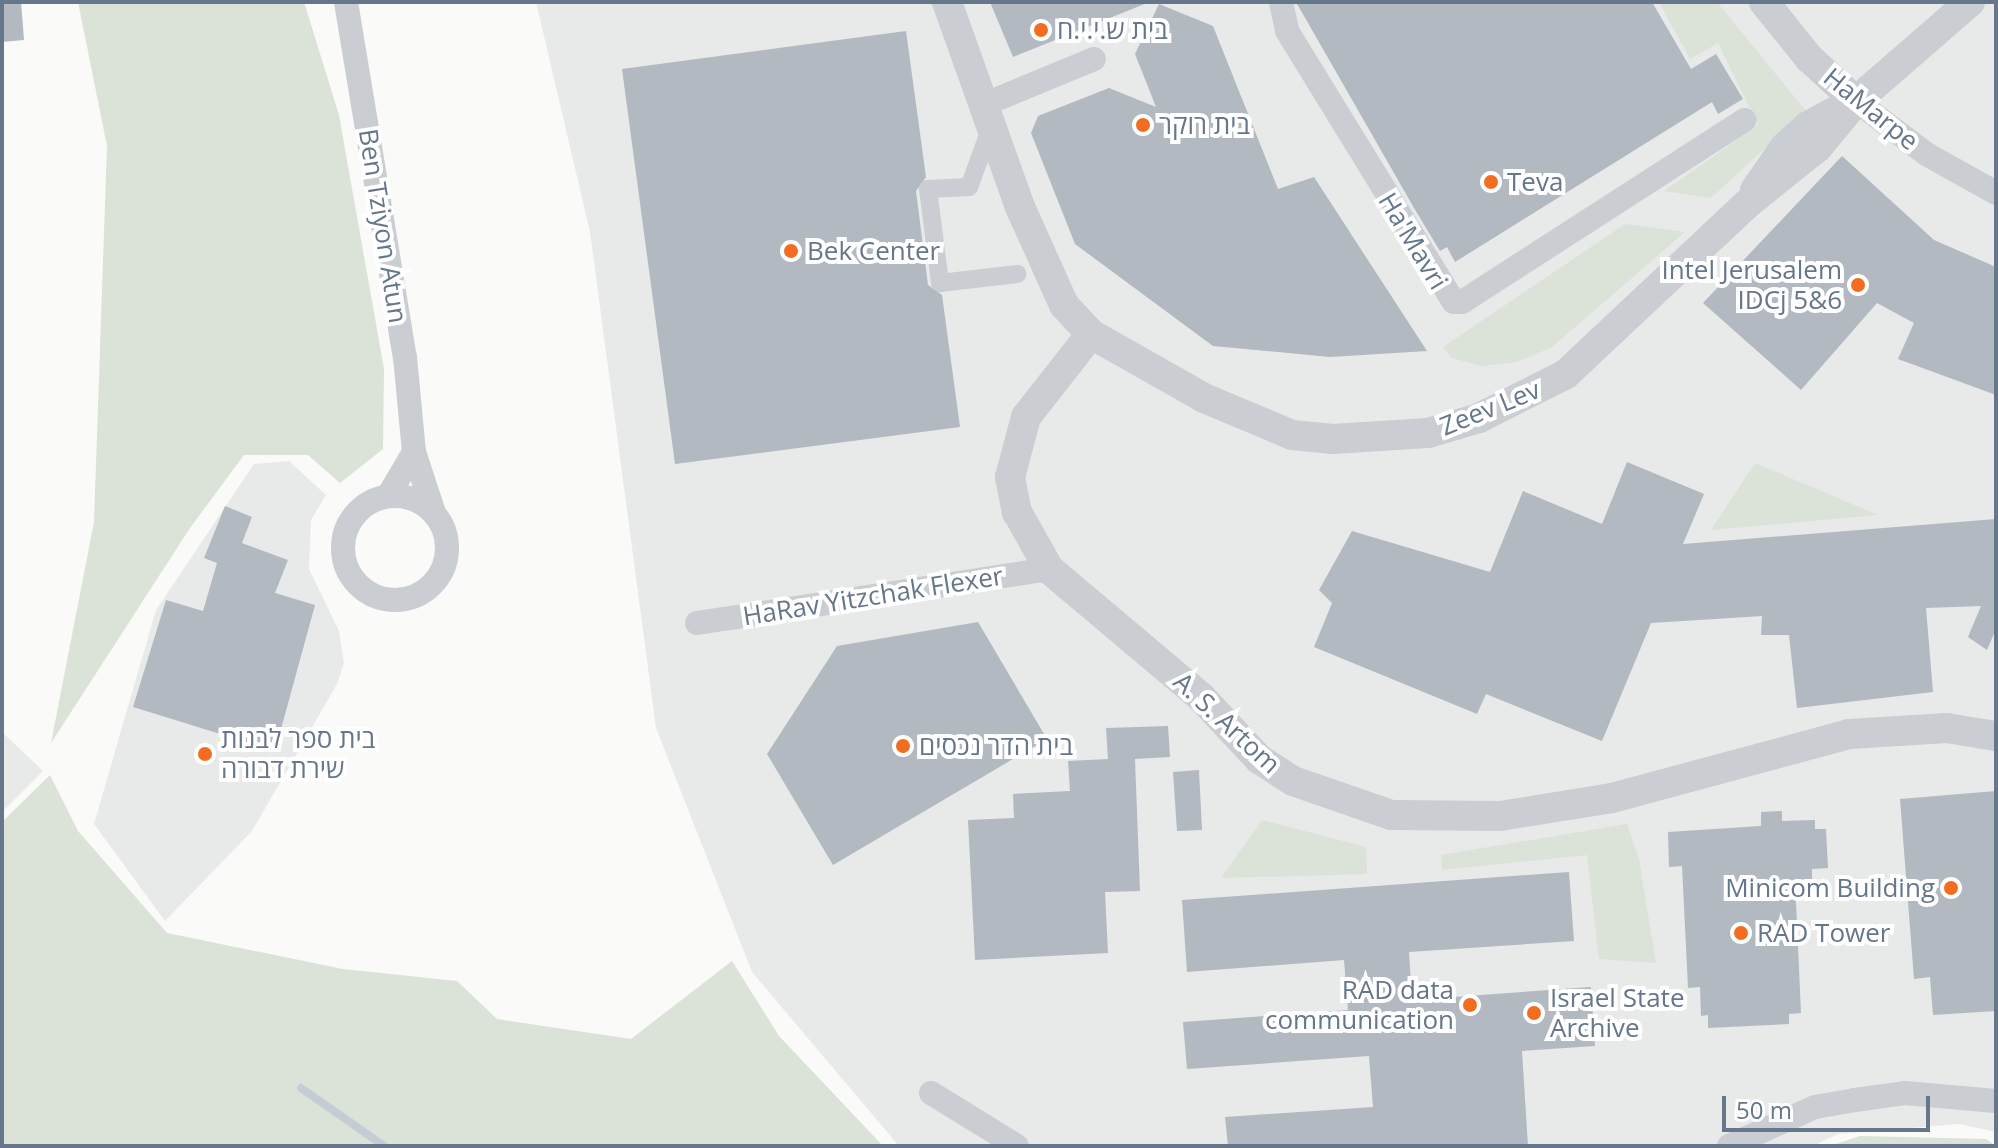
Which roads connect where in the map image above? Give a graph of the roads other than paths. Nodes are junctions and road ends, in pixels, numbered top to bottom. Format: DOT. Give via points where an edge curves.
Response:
graph roads {
  1 [pos="346,2"];
  2 [pos="947,2"];
  3 [pos="1281,2"];
  4 [pos="1764,2"];
  5 [pos="1970,2"];
  6 [pos="1094,59"];
  7 [pos="1856,101"];
  8 [pos="987,116"];
  9 [pos="1744,120"];
  10 [pos="1996,193"];
  11 [pos="1017,274"];
  12 [pos="1091,334"];
  13 [pos="414,452"];
  14 [pos="388,496"];
  15 [pos="434,513"];
  16 [pos="1049,569"];
  17 [pos="697,623"];
  18 [pos="1996,736"];
  19 [pos="931,1093"];
  20 [pos="1996,1101"];
  21 [pos="1017,1146"];
  22 [pos="1729,1146"];
  1 -- 13 [label="street, Ben Tziyon Atun" via="405,357"];
  2 -- 8 [label="street"];
  3 -- 9 [label="street, Ha'Mavri" via="1287,31 1454,302 1462,302"];
  4 -- 7 [label="street, HaMarpe" via="1809,58"];
  5 -- 7 [label="street, Zeev Lev"];
  6 -- 8 [label="street"];
  7 -- 10 [label="street, HaMarpe" via="1928,155"];
  7 -- 12 [label="street, Zeev Lev" via="1808,126 1785,147 1747,204 1566,374 1479,418 1382,439 1292,435 1204,398"];
  8 -- 11 [label="street" via="969,187 928,189 940,283"];
  8 -- 12 [label="street" via="1064,305"];
  12 -- 16 [label="street, A. S. Artom" via="1026,417 1014,450 1010,477 1017,512"];
  13 -- 14 [label="street"];
  13 -- 15 [label="street, Ben Tziyon Atun"];
  14 -- 15 [label="street" via="405,497"];
  14 -- 15 [label="street" via="357,511 342,543 351,577 379,598 414,597 440,575 447,544"];
  16 -- 17 [label="street, HaRav Yitzchak Flexer"];
  16 -- 18 [label="street, A. S. Artom" via="1201,697 1259,759 1293,781 1391,815 1440,819 1558,809 1849,734 1947,728"];
  19 -- 21 [label="street"];
  20 -- 22 [label="street" via="1905,1093 1855,1100 1815,1107"];
}
